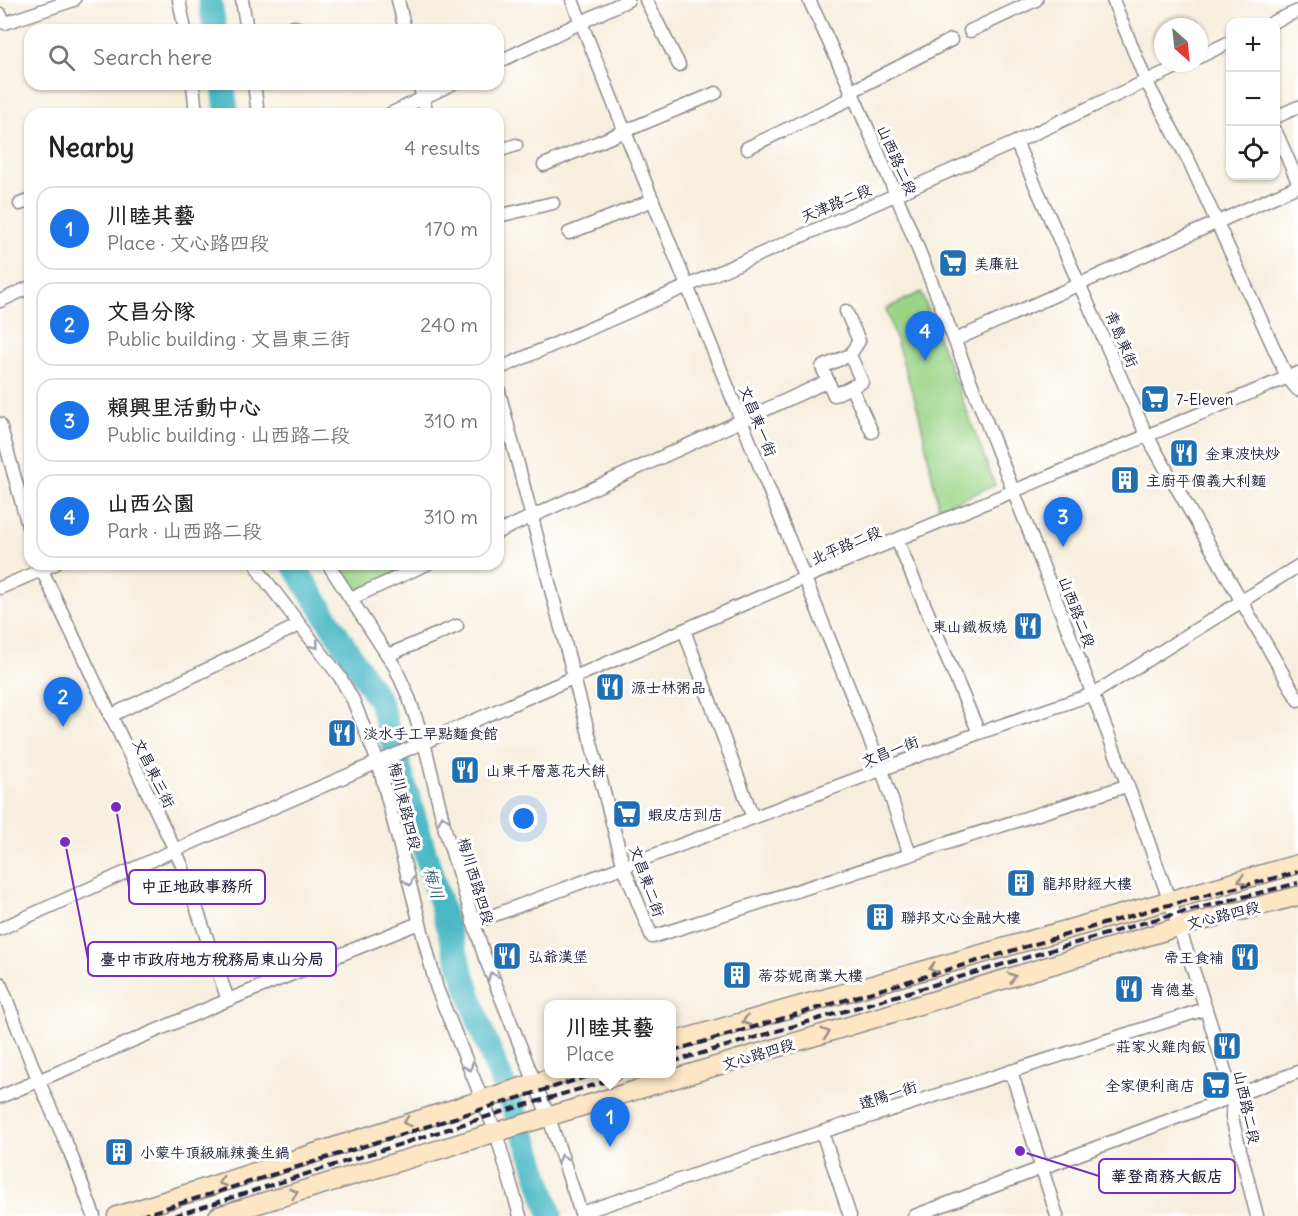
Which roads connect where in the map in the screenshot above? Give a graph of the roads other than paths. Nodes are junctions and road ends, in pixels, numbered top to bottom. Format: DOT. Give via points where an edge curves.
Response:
graph roads {
  1 [pos="74,0"];
  2 [pos="179,0"];
  3 [pos="242,0"];
  4 [pos="398,0"];
  5 [pos="572,0"];
  6 [pos="628,0"];
  7 [pos="646,0"];
  8 [pos="808,0"];
  9 [pos="1036,0"];
  10 [pos="1113,0"];
  11 [pos="1298,11"];
  12 [pos="2,18"];
  13 [pos="1280,19"];
  14 [pos="581,22"];
  15 [pos="184,24"];
  16 [pos="245,24"];
  17 [pos="404,24"];
  18 [pos="970,31"];
  19 [pos="951,40"];
  20 [pos="1226,44"];
  21 [pos="1208,53"];
  22 [pos="504,59"];
  23 [pos="679,65"];
  24 [pos="1166,72"];
  25 [pos="1146,81"];
  26 [pos="194,90"];
  27 [pos="255,90"];
  28 [pos="421,90"];
  29 [pos="440,90"];
  30 [pos="716,93"];
  31 [pos="851,95"];
  32 [pos="423,98"];
  33 [pos="1298,107"];
  34 [pos="195,108"];
  35 [pos="257,108"];
  36 [pos="402,108"];
  37 [pos="426,108"];
  38 [pos="1280,115"];
  39 [pos="626,133"];
  40 [pos="1016,142"];
  41 [pos="1280,143"];
  42 [pos="516,145"];
  43 [pos="747,147"];
  44 [pos="504,149"];
  45 [pos="544,165"];
  46 [pos="1298,184"];
  47 [pos="896,193"];
  48 [pos="653,200"];
  49 [pos="553,203"];
  50 [pos="504,215"];
  51 [pos="1216,223"];
  52 [pos="569,232"];
  53 [pos="1081,283"];
  54 [pos="687,284"];
  55 [pos="24,289"];
  56 [pos="0,301"];
  57 [pos="846,311"];
  58 [pos="955,340"];
  59 [pos="850,355"];
  60 [pos="504,366"];
  61 [pos="1293,375"];
  62 [pos="828,381"];
  63 [pos="851,387"];
  64 [pos="1298,390"];
  65 [pos="504,411"];
  66 [pos="741,421"];
  67 [pos="0,424"];
  68 [pos="872,432"];
  69 [pos="1146,434"];
  70 [pos="1013,492"];
  71 [pos="24,511"];
  72 [pos="531,517"];
  73 [pos="504,529"];
  74 [pos="897,540"];
  75 [pos="1298,566"];
  76 [pos="34,570"];
  77 [pos="42,570"];
  78 [pos="260,570"];
  79 [pos="332,570"];
  80 [pos="413,570"];
  81 [pos="804,578"];
  82 [pos="0,588"];
  83 [pos="352,597"];
  84 [pos="1241,600"];
  85 [pos="299,625"];
  86 [pos="458,626"];
  87 [pos="684,630"];
  88 [pos="388,655"];
  89 [pos="574,678"];
  90 [pos="1093,694"];
  91 [pos="1298,700"];
  92 [pos="110,716"];
  93 [pos="979,733"];
  94 [pos="424,742"];
  95 [pos="384,760"];
  96 [pos="882,770"];
  97 [pos="1126,786"];
  98 [pos="753,818"];
  99 [pos="175,850"];
  100 [pos="910,855"];
  101 [pos="1298,864"];
  102 [pos="624,868"];
  103 [pos="1298,896"];
  104 [pos="1169,900"];
  105 [pos="473,922"];
  106 [pos="419,923"];
  107 [pos="1178,927"];
  108 [pos="0,929"];
  109 [pos="0,983"];
  110 [pos="228,1000"];
  111 [pos="1204,1009"];
  112 [pos="676,1041"];
  113 [pos="1011,1071"];
  114 [pos="1298,1072"];
  115 [pos="548,1078"];
  116 [pos="39,1082"];
  117 [pos="534,1082"];
  118 [pos="0,1097"];
  119 [pos="483,1097"];
  120 [pos="1233,1098"];
  121 [pos="549,1118"];
  122 [pos="496,1132"];
  123 [pos="822,1132"];
  124 [pos="1042,1170"];
  125 [pos="582,1214"];
  126 [pos="94,1216"];
  127 [pos="117,1216"];
  128 [pos="218,1216"];
  129 [pos="520,1216"];
  130 [pos="850,1216"];
  131 [pos="914,1216"];
  132 [pos="1057,1216"];
  133 [pos="1257,1216"];
  1 -- 12 [label="street"];
  2 -- 15 [label="street"];
  3 -- 16 [label="street"];
  4 -- 17 [label="street"];
  5 -- 14 [label="street, 文昌東一街"];
  6 -- 14 [label="street"];
  7 -- 23 [label="street"];
  8 -- 31 [label="street, 山西路二段"];
  9 -- 18 [label="street"];
  10 -- 25 [label="street"];
  11 -- 13 [label="street"];
  14 -- 22 [label="street"];
  14 -- 39 [label="street, 文昌東一街"];
  19 -- 31 [label="street"];
  20 -- 21 [label="street"];
  24 -- 25 [label="street, 天津路二段"];
  25 -- 40 [label="street, 天津路二段"];
  25 -- 51 [label="street" via="1190,163"];
  26 -- 34 [label="street"];
  27 -- 35 [label="street"];
  28 -- 32 [label="street"];
  29 -- 32 [label="street"];
  30 -- 39 [label="street"];
  31 -- 43 [label="street"];
  31 -- 47 [label="street, 山西路二段"];
  32 -- 36 [label="street"];
  32 -- 37 [label="street"];
  33 -- 38 [label="street"];
  39 -- 45 [label="street"];
  39 -- 48 [label="street, 文昌東一街"];
  40 -- 47 [label="street, 天津路二段"];
  40 -- 53 [label="street, 青島東街"];
  41 -- 46 [label="street"];
  42 -- 44 [label="street"];
  46 -- 51 [label="street"];
  47 -- 54 [label="street, 天津路二段"];
  47 -- 58 [label="street, 山西路二段"];
  48 -- 52 [label="street"];
  48 -- 54 [label="street, 文昌東一街"];
  49 -- 50 [label="street"];
  51 -- 53 [label="street"];
  51 -- 61 [label="street"];
  53 -- 58 [label="street"];
  53 -- 69 [label="street, 青島東街"];
  54 -- 60 [label="street, 天津路二段"];
  54 -- 66 [label="street, 文昌東一街"];
  55 -- 56 [label="street"];
  57 -- 59 [label="street" via="859,341"];
  58 -- 70 [label="street, 山西路二段"];
  59 -- 62 [label="street" via="822,367"];
  59 -- 63 [label="street" via="861,382"];
  61 -- 64 [label="street"];
  61 -- 69 [label="street, 北平路二段"];
  62 -- 63 [label="street" via="834,395"];
  62 -- 66 [label="street"];
  63 -- 68 [label="street"];
  65 -- 72 [label="street, 文昌東二街"];
  66 -- 72 [label="street"];
  66 -- 81 [label="street, 文昌東一街"];
  67 -- 71 [label="street"];
  69 -- 70 [label="street, 北平路二段"];
  69 -- 84 [label="street, 青島東街"];
  70 -- 74 [label="street, 北平路二段"];
  70 -- 90 [label="street, 山西路二段"];
  72 -- 73 [label="street"];
  72 -- 89 [label="street, 文昌東二街"];
  74 -- 81 [label="street, 北平路二段"];
  74 -- 93 [label="street"];
  75 -- 84 [label="street, 文昌一街"];
  76 -- 82 [label="street"];
  77 -- 92 [label="street, 文昌東三街"];
  78 -- 85 [label="street, 梅川東路四段"];
  79 -- 83 [label="street, 梅川西路四段"];
  80 -- 83 [label="street"];
  81 -- 87 [label="street, 北平路二段"];
  81 -- 96 [label="street, 文昌東一街"];
  83 -- 88 [label="street, 梅川西路四段"];
  84 -- 90 [label="street, 文昌一街"];
  84 -- 91 [label="street, 青島東街"];
  85 -- 92 [label="street"];
  85 -- 95 [label="street, 梅川東路四段, one-way" via="340,677"];
  86 -- 88 [label="street"];
  87 -- 89 [label="street, 北平路二段"];
  87 -- 98 [label="street"];
  88 -- 94 [label="street, 梅川西路四段"];
  89 -- 94 [label="street, 北平路二段"];
  89 -- 102 [label="street, 文昌東二街"];
  90 -- 93 [label="street, 文昌一街"];
  90 -- 97 [label="street, 山西路二段"];
  92 -- 99 [label="street, 文昌東三街"];
  93 -- 96 [label="street, 文昌一街"];
  94 -- 95 [label="street, 北平路二段"];
  105 -- 94 [label="street, 梅川西路四段, one-way"];
  95 -- 99 [label="street, 北平路二段"];
  95 -- 106 [label="street, 梅川東路四段, one-way"];
  96 -- 98 [label="street, 文昌一街"];
  96 -- 100 [label="street, 文昌東一街"];
  97 -- 100 [label="street, 文昌東二街"];
  97 -- 104 [label="street, 山西路二段"];
  98 -- 102 [label="street, 文昌一街"];
  99 -- 108 [label="street, 北平路二段"];
  99 -- 110 [label="street, 文昌東三街"];
  100 -- 102 [label="street, 文昌東二街" via="652,938"];
  101 -- 104 [label="main road, 文心路四段, one-way"];
  102 -- 105 [label="street, 文昌一街"];
  103 -- 107 [label="main road, 文心路四段"];
  104 -- 107 [label="street, 山西路二段"];
  104 -- 112 [label="main road, 文心路四段, one-way"];
  117 -- 105 [label="street, 梅川西路四段, one-way"];
  106 -- 110 [label="street"];
  106 -- 119 [label="street, 梅川東路四段, one-way" via="437,989"];
  107 -- 111 [label="street, 山西路二段"];
  121 -- 107 [label="main road, 文心路四段, one-way"];
  109 -- 116 [label="street"];
  110 -- 116 [label="street"];
  111 -- 113 [label="street, 遼陽一街"];
  111 -- 120 [label="street, 山西路二段"];
  113 -- 123 [label="street, 遼陽一街"];
  113 -- 124 [label="street"];
  114 -- 120 [label="street"];
  115 -- 117 [label="main road"];
  116 -- 118 [label="street"];
  116 -- 126 [label="street"];
  117 -- 119 [label="main road"];
  117 -- 121 [label="street, 梅川西路四段"];
  119 -- 122 [label="street, 梅川東路四段"];
  119 -- 127 [label="main road, one-way"];
  120 -- 124 [label="street"];
  120 -- 133 [label="street, 山西路二段" via="1232,1118"];
  121 -- 122 [label="main road, 文心路四段"];
  125 -- 121 [label="street, 梅川西路四段, one-way"];
  128 -- 122 [label="main road, 文心路四段, one-way"];
  122 -- 129 [label="street, 梅川東路四段"];
  123 -- 125 [label="street, 遼陽一街"];
  123 -- 130 [label="street"];
  124 -- 131 [label="street"];
  124 -- 132 [label="street"];
}
